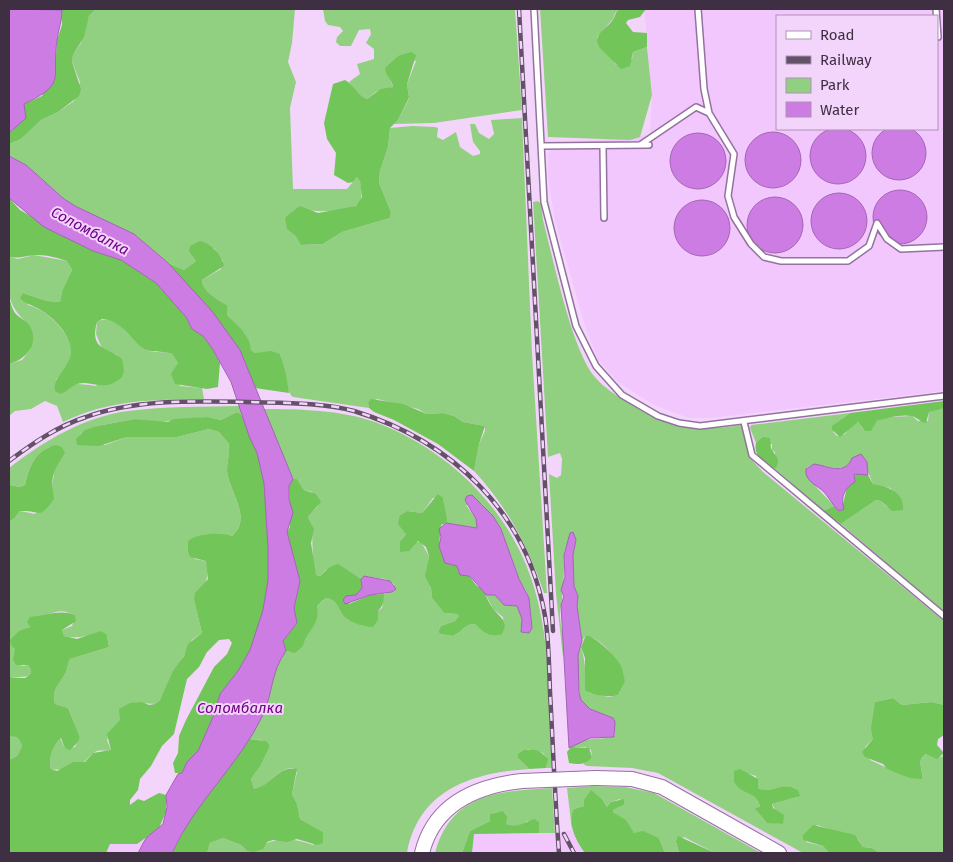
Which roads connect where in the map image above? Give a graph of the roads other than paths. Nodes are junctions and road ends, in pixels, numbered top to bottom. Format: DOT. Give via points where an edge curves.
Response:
graph roads {
  1 [pos="534,9"];
  2 [pos="698,9"];
  3 [pos="710,113"];
  4 [pos="640,145"];
  5 [pos="649,145"];
  6 [pos="541,146"];
  7 [pos="603,147"];
  8 [pos="604,218"];
  9 [pos="944,246"];
  10 [pos="944,396"];
  11 [pos="744,422"];
  12 [pos="944,616"];
  13 [pos="422,853"];
  14 [pos="780,853"];
  1 -- 6 [label="lane"];
  2 -- 3 [label="lane" via="704,89"];
  3 -- 4 [label="lane" via="696,107"];
  3 -- 9 [label="lane" via="734,154 728,196 734,216 751,244 764,257 782,261 848,261 869,246 877,223 887,239 900,249"];
  4 -- 5 [label="lane"];
  4 -- 7 [label="lane"];
  6 -- 7 [label="lane"];
  6 -- 11 [label="lane" via="548,221 576,326 596,366 622,395 658,416 700,426"];
  7 -- 8 [label="lane"];
  10 -- 11 [label="lane"];
  11 -- 12 [label="lane" via="752,455"];
  13 -- 14 [label="main road, bridge" via="437,819 457,801 492,786 522,781 596,778 632,779 662,787"];
}
